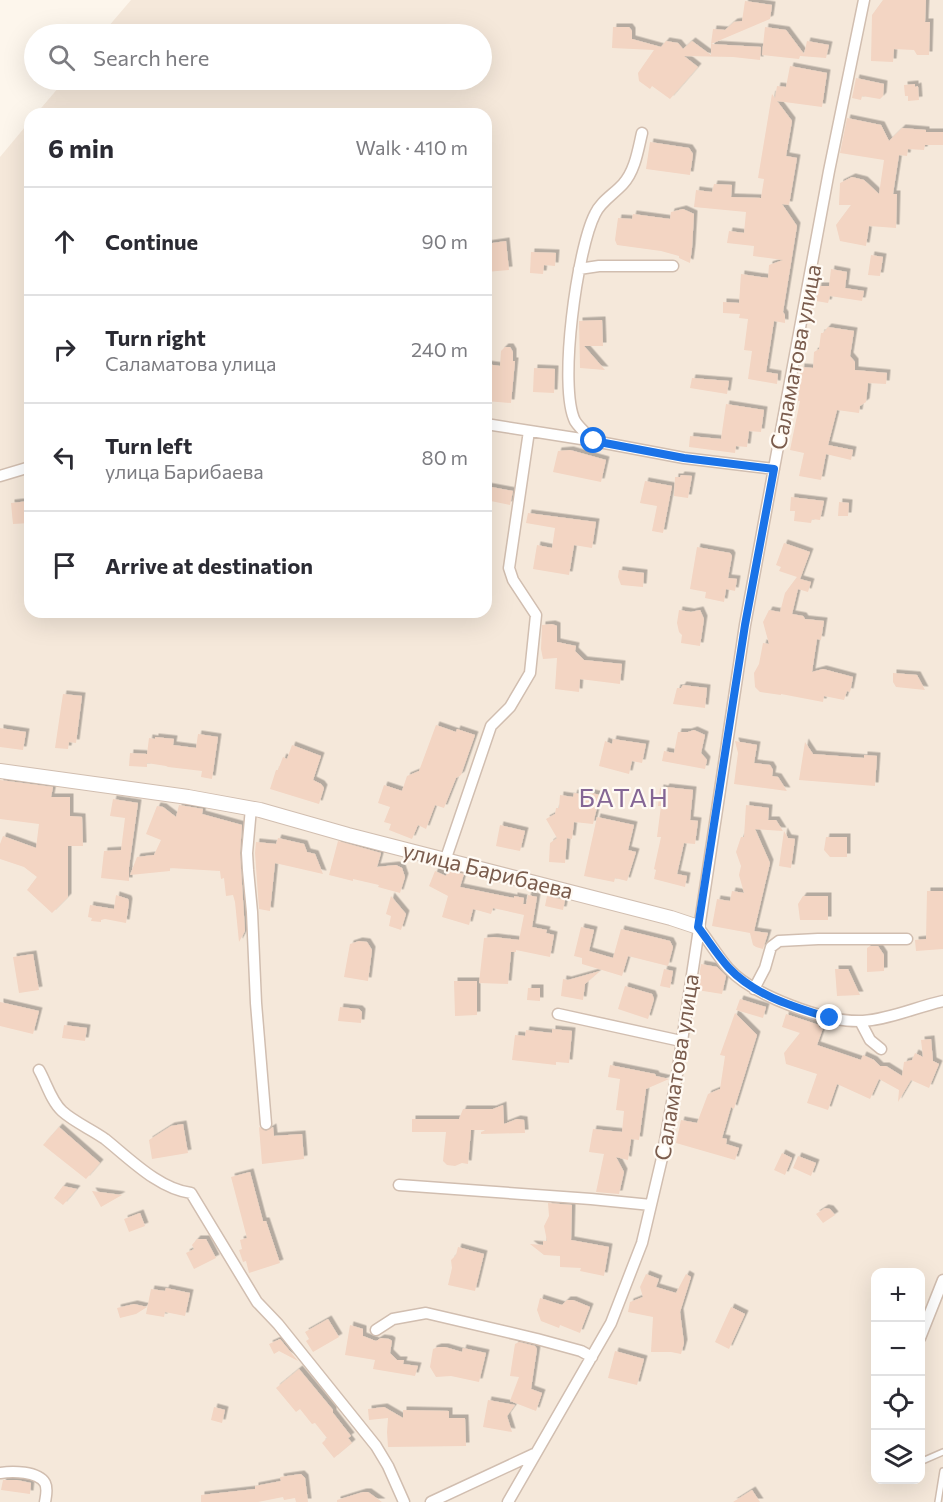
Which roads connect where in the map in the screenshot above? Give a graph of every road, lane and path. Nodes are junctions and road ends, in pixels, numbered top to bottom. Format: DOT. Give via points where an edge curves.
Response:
graph roads {
  1 [pos="864,0"];
  2 [pos="642,133"];
  3 [pos="673,266"];
  4 [pos="579,269"];
  5 [pos="492,425"];
  6 [pos="529,431"];
  7 [pos="594,441"];
  8 [pos="24,469"];
  9 [pos="774,469"];
  10 [pos="0,476"];
  11 [pos="0,771"];
  12 [pos="251,808"];
  13 [pos="446,858"];
  14 [pos="698,927"];
  15 [pos="907,939"];
  16 [pos="754,989"];
  17 [pos="943,1000"];
  18 [pos="558,1014"];
  19 [pos="860,1022"];
  20 [pos="681,1041"];
  21 [pos="881,1049"];
  22 [pos="39,1070"];
  23 [pos="266,1124"];
  24 [pos="399,1185"];
  25 [pos="651,1205"];
  26 [pos="943,1280"];
  27 [pos="925,1327"];
  28 [pos="375,1329"];
  29 [pos="592,1357"];
  30 [pos="943,1452"];
  31 [pos="535,1454"];
  32 [pos="925,1460"];
  33 [pos="943,1471"];
  34 [pos="0,1473"];
  35 [pos="45,1502"];
  36 [pos="404,1502"];
  37 [pos="431,1502"];
  38 [pos="508,1502"];
  39 [pos="938,1502"];
  1 -- 9 [label="street, Саламатова улица"];
  2 -- 4 [label="street" via="637,157 625,182 596,211"];
  3 -- 4 [label="street"];
  4 -- 7 [label="street" via="574,292 569,395 575,420"];
  5 -- 6 [label="street"];
  6 -- 7 [label="street"];
  6 -- 13 [label="street" via="509,568 536,615 530,673 510,707 491,726"];
  7 -- 9 [label="street"];
  8 -- 10 [label="street"];
  9 -- 14 [label="street, Саламатова улица" via="745,625"];
  11 -- 12 [label="street, улица Барибаева"];
  12 -- 13 [label="street, улица Барибаева"];
  12 -- 23 [label="street" via="247,853"];
  13 -- 14 [label="street, улица Барибаева"];
  14 -- 16 [label="street" via="728,968"];
  14 -- 20 [label="street, Саламатова улица"];
  15 -- 16 [label="street" via="779,941 771,947"];
  16 -- 19 [label="street" via="830,1018"];
  17 -- 19 [label="street"];
  18 -- 20 [label="street"];
  19 -- 21 [label="street" via="870,1040"];
  20 -- 25 [label="street, Саламатова улица"];
  22 -- 36 [label="street" via="61,1110 151,1175 180,1192 192,1193 257,1302 376,1446"];
  24 -- 25 [label="street"];
  25 -- 29 [label="street, Саламатова улица" via="634,1268"];
  26 -- 27 [label="street"];
  28 -- 29 [label="street" via="393,1319 426,1313 537,1339"];
  29 -- 31 [label="street, Саламатова улица"];
  30 -- 32 [label="lane"];
  31 -- 37 [label="street"];
  31 -- 38 [label="street, Саламатова улица"];
  33 -- 39 [label="lane"];
  34 -- 35 [label="street" via="10,1471 38,1477 46,1487"];
}
